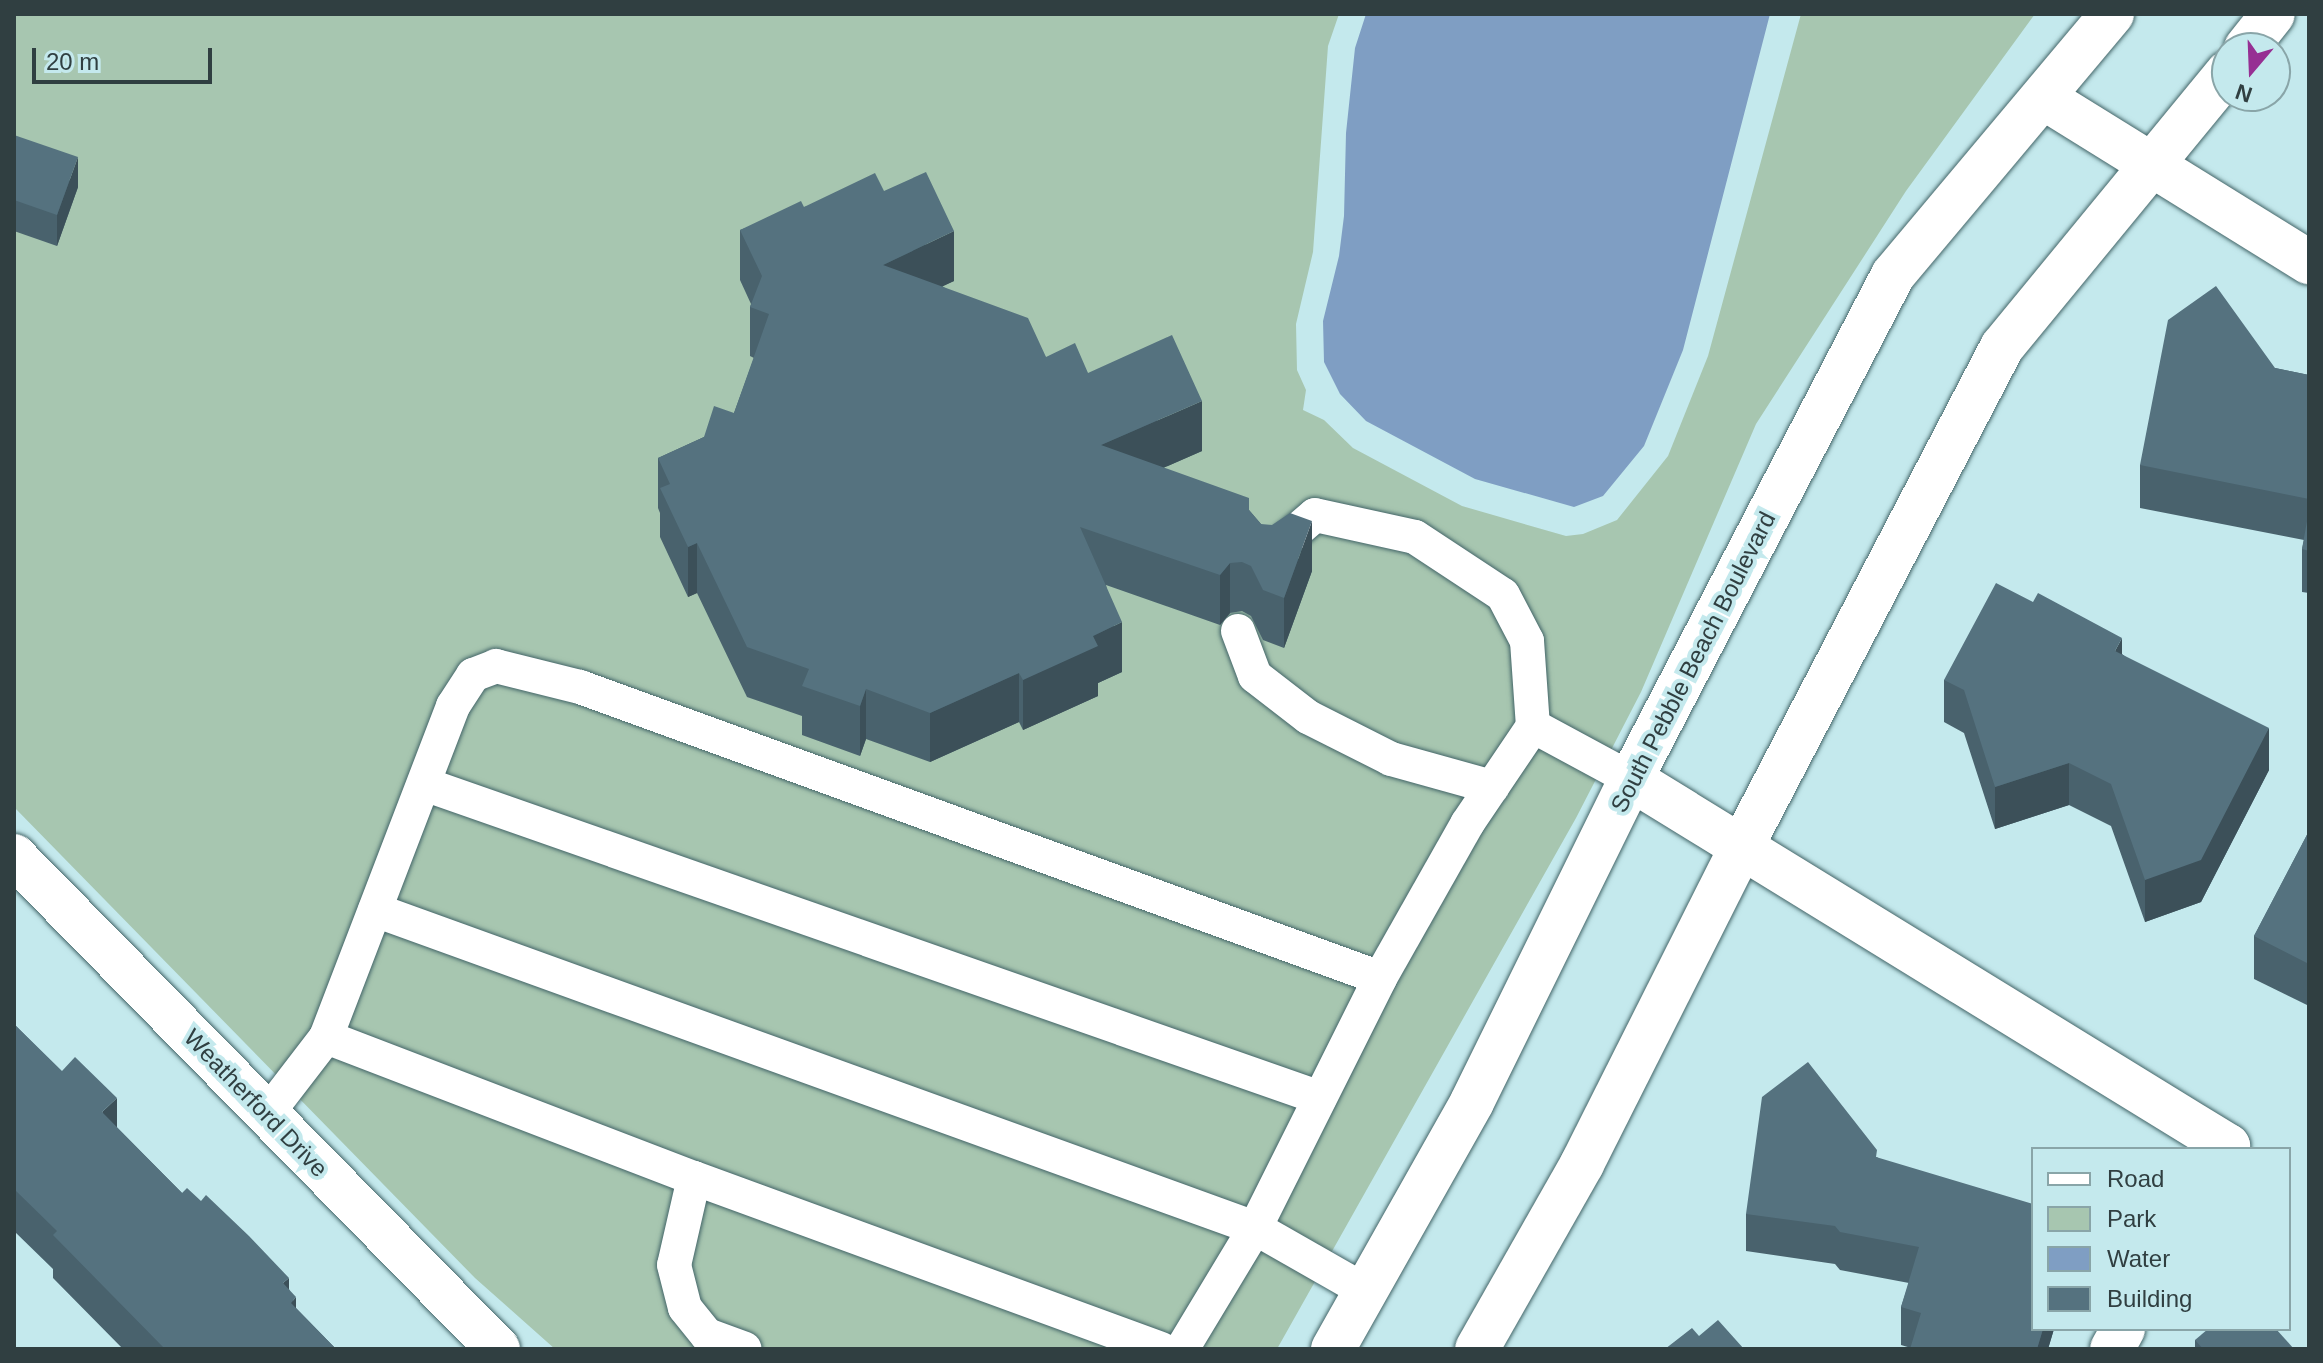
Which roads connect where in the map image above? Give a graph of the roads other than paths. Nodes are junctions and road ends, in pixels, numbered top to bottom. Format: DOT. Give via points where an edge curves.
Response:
graph roads {
  1 [pos="2112,14"];
  2 [pos="2273,14"];
  3 [pos="2259,32"];
  4 [pos="2211,93"];
  5 [pos="2044,98"];
  6 [pos="2152,167"];
  7 [pos="2309,262"];
  8 [pos="1268,555"];
  9 [pos="1238,631"];
  10 [pos="1533,726"];
  11 [pos="1631,779"];
  12 [pos="424,784"];
  13 [pos="1492,787"];
  14 [pos="1741,848"];
  15 [pos="14,856"];
  16 [pos="375,910"];
  17 [pos="1380,978"];
  18 [pos="326,1037"];
  19 [pos="1320,1098"];
  20 [pos="267,1114"];
  21 [pos="2228,1147"];
  22 [pos="694,1178"];
  23 [pos="1255,1228"];
  24 [pos="1367,1292"];
  25 [pos="2122,1331"];
  26 [pos="498,1349"];
  27 [pos="745,1349"];
  28 [pos="1162,1349"];
  29 [pos="1182,1349"];
  30 [pos="1333,1349"];
  31 [pos="1477,1349"];
  32 [pos="2112,1349"];
  1 -- 5 [label="street, South Pebble Beach Boulevard"];
  2 -- 3 [label="street"];
  4 -- 6 [label="street"];
  5 -- 6 [label="street"];
  5 -- 11 [label="street, South Pebble Beach Boulevard" via="1893,275"];
  6 -- 7 [label="street"];
  6 -- 14 [label="street" via="2002,347"];
  8 -- 10 [label="lane" via="1315,515 1415,537 1503,595 1527,641"];
  9 -- 13 [label="lane" via="1255,676 1308,717 1391,759"];
  10 -- 11 [label="lane"];
  10 -- 13 [label="lane"];
  11 -- 14 [label="street"];
  11 -- 24 [label="street, South Pebble Beach Boulevard" via="1472,1102"];
  12 -- 16 [label="lane"];
  12 -- 17 [label="lane" via="453,706 473,675 496,666 580,687"];
  12 -- 19 [label="lane"];
  13 -- 17 [label="lane"];
  14 -- 21 [label="street"];
  14 -- 31 [label="street" via="1582,1164"];
  15 -- 20 [label="street, Weatherford Drive"];
  16 -- 18 [label="lane"];
  16 -- 23 [label="lane"];
  17 -- 19 [label="lane"];
  18 -- 20 [label="lane"];
  18 -- 22 [label="lane"];
  19 -- 23 [label="lane"];
  20 -- 26 [label="street, Weatherford Drive"];
  22 -- 27 [label="lane" via="674,1265 685,1308 707,1335"];
  22 -- 28 [label="lane"];
  23 -- 24 [label="lane"];
  23 -- 29 [label="lane"];
  24 -- 30 [label="street, South Pebble Beach Boulevard"];
  25 -- 32 [label="street"];
}
